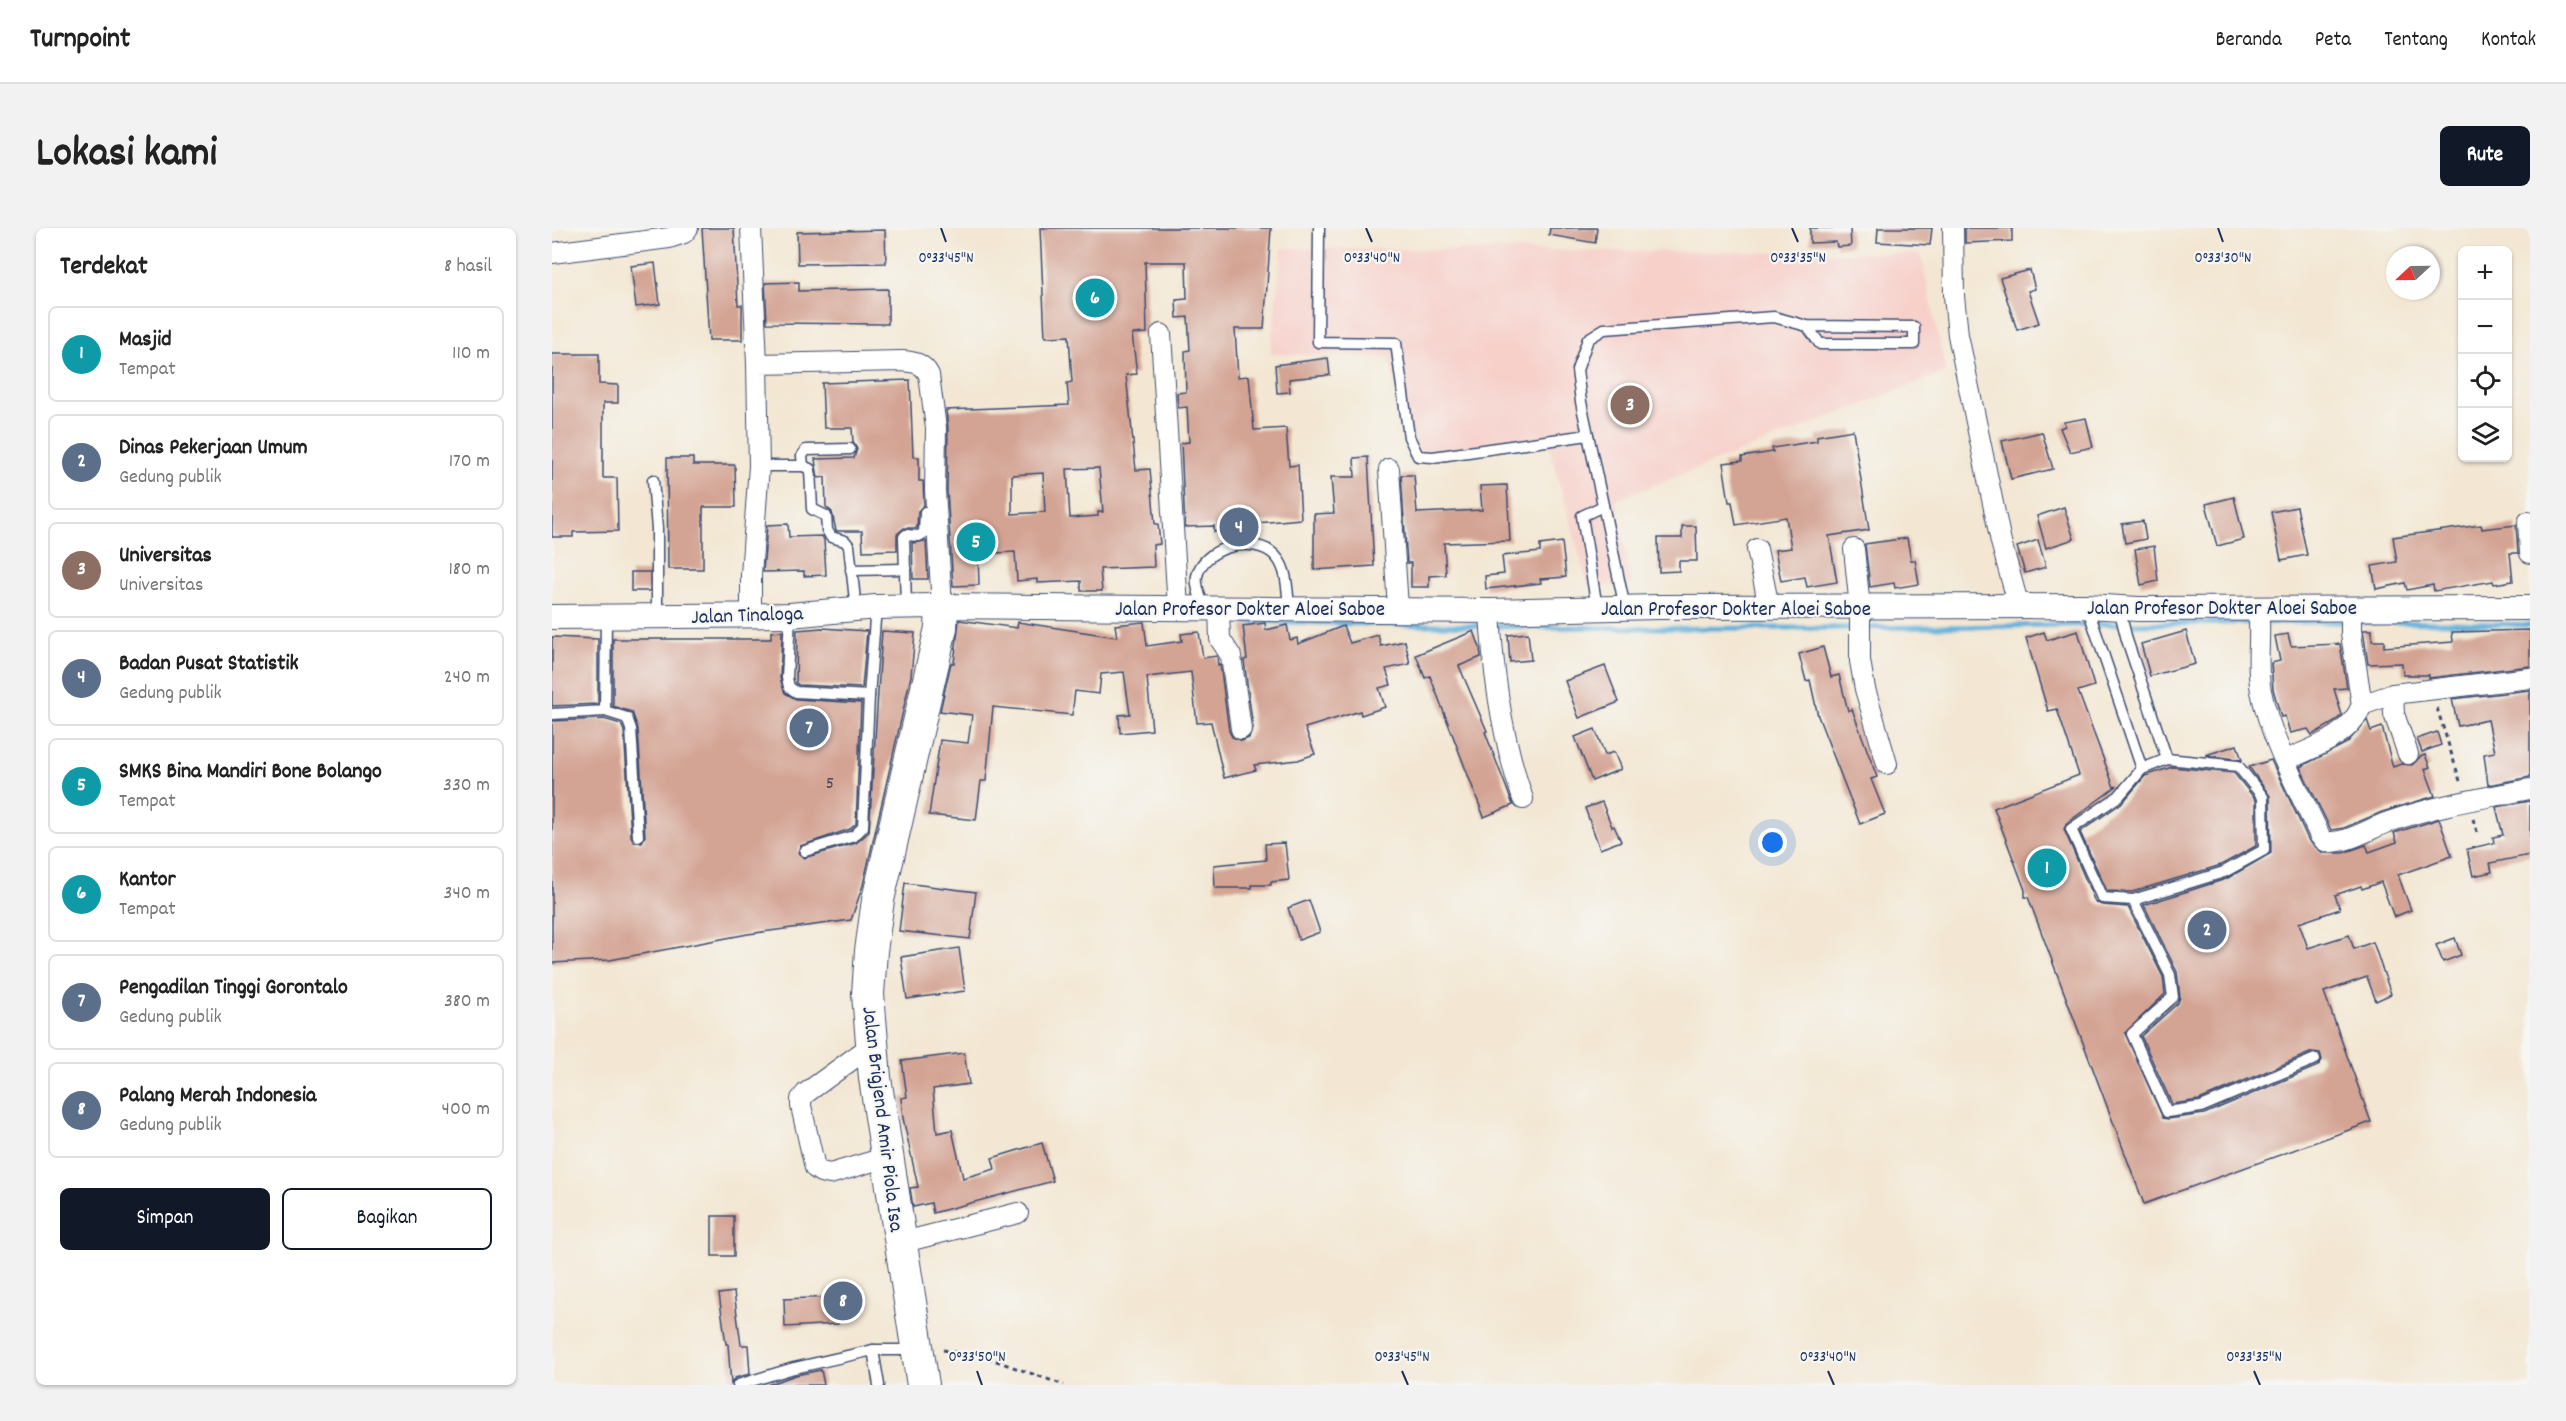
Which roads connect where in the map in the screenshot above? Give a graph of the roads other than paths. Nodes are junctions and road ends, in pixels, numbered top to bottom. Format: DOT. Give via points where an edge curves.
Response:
graph roads {
  1 [pos="688,228"];
  2 [pos="751,228"];
  3 [pos="1319,228"];
  4 [pos="1953,228"];
  5 [pos="552,253"];
  6 [pos="1807,326"];
  7 [pos="1161,334"];
  8 [pos="757,364"];
  9 [pos="1588,435"];
  10 [pos="850,449"];
  11 [pos="759,466"];
  12 [pos="803,466"];
  13 [pos="1389,469"];
  14 [pos="653,480"];
  15 [pos="1603,506"];
  16 [pos="936,512"];
  17 [pos="2528,522"];
  18 [pos="1757,549"];
  19 [pos="1854,549"];
  20 [pos="2530,553"];
  21 [pos="904,569"];
  22 [pos="851,570"];
  23 [pos="942,606"];
  24 [pos="906,607"];
  25 [pos="1769,607"];
  26 [pos="2019,607"];
  27 [pos="2351,607"];
  28 [pos="1178,608"];
  29 [pos="1289,608"];
  30 [pos="1398,608"];
  31 [pos="1625,608"];
  32 [pos="2530,608"];
  33 [pos="1597,609"];
  34 [pos="869,612"];
  35 [pos="2089,612"];
  36 [pos="1860,613"];
  37 [pos="2120,613"];
  38 [pos="752,615"];
  39 [pos="1215,615"];
  40 [pos="657,616"];
  41 [pos="552,617"];
  42 [pos="2258,618"];
  43 [pos="789,620"];
  44 [pos="606,621"];
  45 [pos="1491,621"];
  46 [pos="2530,678"];
  47 [pos="2393,694"];
  48 [pos="869,696"];
  49 [pos="2362,705"];
  50 [pos="605,711"];
  51 [pos="552,714"];
  52 [pos="1241,729"];
  53 [pos="2408,754"];
  54 [pos="2168,759"];
  55 [pos="2286,760"];
  56 [pos="1887,764"];
  57 [pos="2142,769"];
  58 [pos="2530,789"];
  59 [pos="1523,799"];
  60 [pos="638,836"];
  61 [pos="805,852"];
  62 [pos="2133,900"];
  63 [pos="872,1045"];
  64 [pos="2315,1059"];
  65 [pos="887,1157"];
  66 [pos="1018,1213"];
  67 [pos="900,1243"];
  68 [pos="873,1350"];
  69 [pos="917,1350"];
  70 [pos="738,1385"];
  71 [pos="879,1385"];
  72 [pos="923,1385"];
  1 -- 5 [label="street" via="669,238"];
  2 -- 8 [label="street"];
  3 -- 9 [label="lane" via="1318,342 1396,343 1409,437 1418,456"];
  4 -- 26 [label="street" via="1958,335 2001,542"];
  6 -- 6 [label="lane" via="1914,327 1914,344 1820,344"];
  6 -- 9 [label="lane" via="1774,317 1604,329 1588,339 1577,370"];
  7 -- 28 [label="street"];
  8 -- 11 [label="street"];
  8 -- 16 [label="street" via="902,361 925,367 936,428"];
  9 -- 15 [label="lane"];
  10 -- 12 [label="lane" via="806,450"];
  11 -- 12 [label="lane"];
  11 -- 38 [label="street"];
  12 -- 22 [label="lane" via="810,469 812,509 826,516 831,537 849,546"];
  13 -- 30 [label="street"];
  14 -- 40 [label="lane"];
  15 -- 31 [label="lane"];
  15 -- 33 [label="lane" via="1582,516"];
  16 -- 21 [label="lane" via="923,515 924,533 904,537"];
  16 -- 23 [label="street"];
  17 -- 20 [label="street"];
  18 -- 25 [label="street"];
  19 -- 36 [label="street"];
  21 -- 22 [label="lane"];
  21 -- 24 [label="lane"];
  22 -- 34 [label="lane"];
  23 -- 24 [label="street, Jalan Tinaloga"];
  23 -- 28 [label="street, Jalan Profesor Dokter Aloei Saboe"];
  23 -- 63 [label="main road, Jalan Brigjend Amir Piola Isa" via="941,628 878,900 868,994"];
  24 -- 34 [label="street, Jalan Tinaloga"];
  25 -- 31 [label="street, Jalan Profesor Dokter Aloei Saboe"];
  25 -- 36 [label="street, Jalan Profesor Dokter Aloei Saboe"];
  26 -- 35 [label="street, Jalan Profesor Dokter Aloei Saboe"];
  26 -- 36 [label="street, Jalan Profesor Dokter Aloei Saboe"];
  27 -- 32 [label="street, Jalan Profesor Dokter Aloei Saboe"];
  27 -- 42 [label="street, Jalan Profesor Dokter Aloei Saboe"];
  27 -- 49 [label="street" via="2351,634"];
  28 -- 39 [label="street, Jalan Profesor Dokter Aloei Saboe"];
  29 -- 30 [label="street, Jalan Profesor Dokter Aloei Saboe"];
  29 -- 39 [label="street, Jalan Profesor Dokter Aloei Saboe"];
  29 -- 39 [label="lane" via="1286,574 1271,552 1234,546 1204,561 1196,578"];
  30 -- 45 [label="street, Jalan Profesor Dokter Aloei Saboe"];
  31 -- 33 [label="street, Jalan Profesor Dokter Aloei Saboe"];
  33 -- 45 [label="street, Jalan Profesor Dokter Aloei Saboe"];
  34 -- 43 [label="street, Jalan Tinaloga"];
  34 -- 48 [label="lane" via="874,650"];
  35 -- 37 [label="street, Jalan Profesor Dokter Aloei Saboe"];
  35 -- 57 [label="lane"];
  36 -- 56 [label="street" via="1865,689"];
  37 -- 42 [label="street, Jalan Profesor Dokter Aloei Saboe"];
  37 -- 54 [label="lane"];
  38 -- 40 [label="street, Jalan Tinaloga"];
  38 -- 43 [label="street, Jalan Tinaloga"];
  39 -- 52 [label="street" via="1220,640 1231,656"];
  40 -- 44 [label="street, Jalan Tinaloga"];
  41 -- 44 [label="street, Jalan Tinaloga"];
  42 -- 55 [label="street" via="2261,691"];
  43 -- 48 [label="lane" via="789,687 796,692"];
  44 -- 50 [label="lane"];
  45 -- 59 [label="street" via="1497,700"];
  46 -- 47 [label="street"];
  47 -- 49 [label="street"];
  47 -- 53 [label="street" via="2394,714"];
  48 -- 61 [label="lane" via="863,827 854,836"];
  49 -- 55 [label="street" via="2341,734"];
  50 -- 51 [label="lane"];
  50 -- 60 [label="lane" via="627,718 631,729"];
  54 -- 57 [label="lane"];
  54 -- 62 [label="lane" via="2238,766 2263,797 2264,850 2224,872"];
  55 -- 58 [label="street" via="2320,836 2331,843 2393,820"];
  57 -- 62 [label="lane" via="2120,796 2071,829 2102,898"];
  62 -- 64 [label="lane" via="2170,975 2173,997 2132,1034 2167,1112 2201,1107"];
  63 -- 65 [label="main road, Jalan Brigjend Amir Piola Isa"];
  63 -- 65 [label="street" via="806,1094 801,1106 815,1168 821,1172 830,1174"];
  65 -- 67 [label="main road, Jalan Brigjend Amir Piola Isa"];
  66 -- 67 [label="street"];
  67 -- 69 [label="main road, Jalan Brigjend Amir Piola Isa"];
  68 -- 69 [label="lane"];
  68 -- 70 [label="lane"];
  68 -- 71 [label="lane"];
  69 -- 72 [label="main road, Jalan Brigjend Amir Piola Isa"];
}
